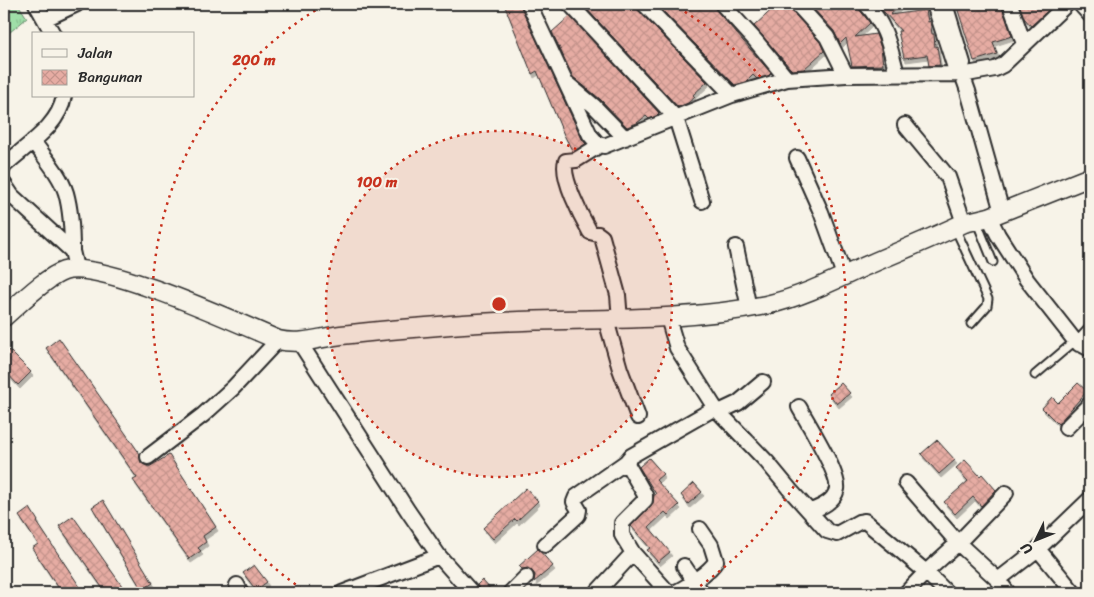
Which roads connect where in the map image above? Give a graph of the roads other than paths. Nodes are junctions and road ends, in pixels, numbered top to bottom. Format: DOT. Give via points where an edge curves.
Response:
graph roads {
  1 [pos="36,4"];
  2 [pos="77,4"];
  3 [pos="529,4"];
  4 [pos="570,4"];
  5 [pos="644,4"];
  6 [pos="722,4"];
  7 [pos="797,4"];
  8 [pos="866,4"];
  9 [pos="934,4"];
  10 [pos="945,4"];
  11 [pos="1010,4"];
  12 [pos="1067,4"];
  13 [pos="1080,4"];
  14 [pos="1090,15"];
  15 [pos="45,19"];
  16 [pos="52,32"];
  17 [pos="1024,44"];
  18 [pos="897,74"];
  19 [pos="962,74"];
  20 [pos="846,75"];
  21 [pos="787,78"];
  22 [pos="566,83"];
  23 [pos="732,95"];
  24 [pos="64,98"];
  25 [pos="676,118"];
  26 [pos="905,125"];
  27 [pos="625,138"];
  28 [pos="32,141"];
  29 [pos="600,146"];
  30 [pos="797,158"];
  31 [pos="4,166"];
  32 [pos="1090,177"];
  33 [pos="4,184"];
  34 [pos="702,200"];
  35 [pos="977,220"];
  36 [pos="736,247"];
  37 [pos="74,260"];
  38 [pos="993,262"];
  39 [pos="844,276"];
  40 [pos="749,308"];
  41 [pos="4,318"];
  42 [pos="668,318"];
  43 [pos="613,320"];
  44 [pos="971,324"];
  45 [pos="1090,332"];
  46 [pos="278,340"];
  47 [pos="300,343"];
  48 [pos="1081,344"];
  49 [pos="1035,375"];
  50 [pos="763,382"];
  51 [pos="1090,404"];
  52 [pos="799,407"];
  53 [pos="717,410"];
  54 [pos="638,417"];
  55 [pos="1066,428"];
  56 [pos="148,457"];
  57 [pos="626,462"];
  58 [pos="906,483"];
  59 [pos="1006,493"];
  60 [pos="1090,499"];
  61 [pos="810,511"];
  62 [pos="700,529"];
  63 [pos="958,543"];
  64 [pos="545,545"];
  65 [pos="1038,549"];
  66 [pos="633,553"];
  67 [pos="439,556"];
  68 [pos="684,566"];
  69 [pos="926,572"];
  70 [pos="526,577"];
  71 [pos="694,580"];
  72 [pos="998,580"];
  73 [pos="342,593"];
  74 [pos="472,593"];
  75 [pos="510,593"];
  76 [pos="596,593"];
  77 [pos="672,593"];
  78 [pos="702,593"];
  79 [pos="906,593"];
  80 [pos="947,593"];
  81 [pos="1008,593"];
  82 [pos="1074,593"];
  1 -- 15 [label="street"];
  2 -- 15 [label="street"];
  3 -- 22 [label="street"];
  4 -- 25 [label="street"];
  5 -- 23 [label="street"];
  6 -- 21 [label="street"];
  7 -- 20 [label="street" via="827,37"];
  8 -- 18 [label="street" via="884,28"];
  9 -- 19 [label="street"];
  10 -- 19 [label="street"];
  11 -- 17 [label="street"];
  12 -- 17 [label="street"];
  13 -- 14 [label="street"];
  15 -- 16 [label="street"];
  17 -- 19 [label="street" via="999,67"];
  18 -- 19 [label="street"];
  18 -- 20 [label="street"];
  19 -- 35 [label="street" via="968,91"];
  20 -- 21 [label="street"];
  21 -- 23 [label="street"];
  22 -- 27 [label="street"];
  22 -- 29 [label="street" via="590,135"];
  23 -- 25 [label="street"];
  24 -- 28 [label="street" via="58,116"];
  25 -- 27 [label="street"];
  25 -- 34 [label="street"];
  26 -- 35 [label="street" via="948,177"];
  27 -- 29 [label="street" via="609,146"];
  28 -- 31 [label="street"];
  28 -- 37 [label="street" via="66,193"];
  29 -- 43 [label="street" via="566,162 565,172 590,232 602,237 618,295"];
  30 -- 39 [label="street"];
  32 -- 35 [label="street"];
  33 -- 37 [label="street"];
  35 -- 38 [label="lane"];
  35 -- 39 [label="street"];
  35 -- 44 [label="lane" via="988,299 987,306"];
  35 -- 48 [label="street" via="998,235 1022,272"];
  36 -- 40 [label="street"];
  37 -- 41 [label="street"];
  37 -- 46 [label="street" via="176,297"];
  39 -- 40 [label="street" via="781,300"];
  40 -- 42 [label="street"];
  42 -- 43 [label="street"];
  42 -- 53 [label="street" via="677,348"];
  43 -- 47 [label="street" via="495,321 339,335"];
  43 -- 54 [label="street" via="620,369"];
  45 -- 48 [label="street"];
  46 -- 47 [label="street"];
  46 -- 56 [label="street" via="233,388"];
  47 -- 67 [label="street"];
  48 -- 49 [label="lane"];
  50 -- 53 [label="street" via="738,403"];
  51 -- 55 [label="street"];
  52 -- 61 [label="street" via="830,464 838,488 829,502"];
  53 -- 57 [label="street" via="631,456"];
  53 -- 61 [label="street"];
  57 -- 64 [label="street" via="576,497 574,502 578,515"];
  57 -- 66 [label="street" via="646,498 622,523 622,535"];
  58 -- 63 [label="street"];
  59 -- 63 [label="street"];
  60 -- 65 [label="street"];
  61 -- 69 [label="street" via="832,534 865,521"];
  62 -- 71 [label="street" via="711,545 716,561"];
  63 -- 69 [label="street"];
  63 -- 72 [label="street"];
  65 -- 72 [label="street"];
  65 -- 82 [label="street"];
  66 -- 76 [label="street"];
  66 -- 77 [label="street"];
  67 -- 73 [label="street"];
  67 -- 74 [label="street"];
  68 -- 71 [label="street"];
  69 -- 79 [label="street"];
  69 -- 80 [label="street"];
  70 -- 75 [label="street"];
  71 -- 77 [label="street"];
  71 -- 78 [label="street"];
  72 -- 81 [label="street"];
}
